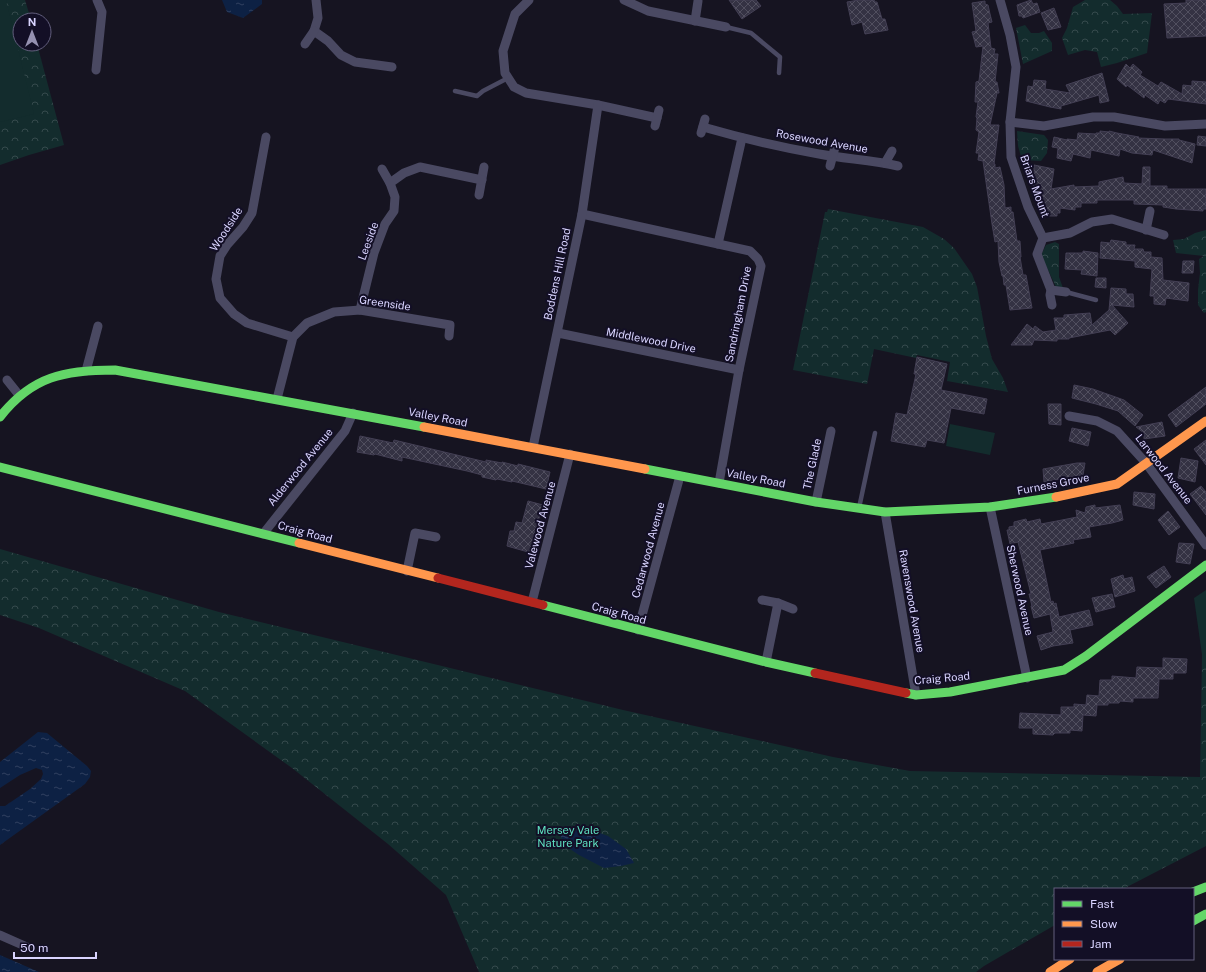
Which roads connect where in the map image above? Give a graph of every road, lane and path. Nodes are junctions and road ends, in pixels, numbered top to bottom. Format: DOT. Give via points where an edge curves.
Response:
graph roads {
  1 [pos="97,0"];
  2 [pos="316,0"];
  3 [pos="529,0"];
  4 [pos="624,0"];
  5 [pos="1000,0"];
  6 [pos="698,1"];
  7 [pos="695,21"];
  8 [pos="726,28"];
  9 [pos="314,31"];
  10 [pos="305,44"];
  11 [pos="392,67"];
  12 [pos="96,70"];
  13 [pos="779,73"];
  14 [pos="508,78"];
  15 [pos="455,91"];
  16 [pos="598,105"];
  17 [pos="657,118"];
  18 [pos="1010,122"];
  19 [pos="1206,124"];
  20 [pos="703,126"];
  21 [pos="266,137"];
  22 [pos="742,138"];
  23 [pos="835,147"];
  24 [pos="892,151"];
  25 [pos="833,156"];
  26 [pos="886,163"];
  27 [pos="830,166"];
  28 [pos="898,166"];
  29 [pos="484,167"];
  30 [pos="382,169"];
  31 [pos="482,180"];
  32 [pos="390,183"];
  33 [pos="479,195"];
  34 [pos="1150,211"];
  35 [pos="582,214"];
  36 [pos="1146,230"];
  37 [pos="1164,235"];
  38 [pos="1043,238"];
  39 [pos="718,244"];
  40 [pos="1051,290"];
  41 [pos="1066,292"];
  42 [pos="1096,300"];
  43 [pos="1052,305"];
  44 [pos="360,310"];
  45 [pos="98,326"];
  46 [pos="558,333"];
  47 [pos="449,336"];
  48 [pos="293,337"];
  49 [pos="739,370"];
  50 [pos="86,371"];
  51 [pos="7,380"];
  52 [pos="19,396"];
  53 [pos="277,399"];
  54 [pos="353,413"];
  55 [pos="1069,416"];
  56 [pos="0,417"];
  57 [pos="1206,421"];
  58 [pos="831,431"];
  59 [pos="875,433"];
  60 [pos="533,447"];
  61 [pos="570,454"];
  62 [pos="1146,462"];
  63 [pos="0,467"];
  64 [pos="680,476"];
  65 [pos="719,483"];
  66 [pos="816,502"];
  67 [pos="990,507"];
  68 [pos="858,508"];
  69 [pos="885,512"];
  70 [pos="263,534"];
  71 [pos="436,537"];
  72 [pos="1206,545"];
  73 [pos="1206,565"];
  74 [pos="407,571"];
  75 [pos="762,600"];
  76 [pos="532,602"];
  77 [pos="778,603"];
  78 [pos="793,609"];
  79 [pos="638,630"];
  80 [pos="766,662"];
  81 [pos="1027,678"];
  82 [pos="916,695"];
  83 [pos="1206,887"];
  84 [pos="1194,892"];
  85 [pos="1206,914"];
  86 [pos="1194,920"];
  87 [pos="0,935"];
  88 [pos="27,948"];
  89 [pos="1068,960"];
  90 [pos="1118,960"];
  91 [pos="1050,972"];
  92 [pos="1097,972"];
  1 -- 12 [label="street" via="102,12"];
  2 -- 9 [label="street" via="318,18"];
  3 -- 14 [label="street" via="515,14 503,51 505,73"];
  4 -- 7 [label="street" via="648,11"];
  5 -- 18 [label="street, Briars Mount" via="1016,67"];
  6 -- 7 [label="street"];
  7 -- 8 [label="street"];
  8 -- 13 [label="lane" via="751,33 780,57"];
  9 -- 10 [label="street"];
  9 -- 11 [label="street" via="341,55 355,62"];
  14 -- 15 [label="lane" via="477,96"];
  14 -- 16 [label="street" via="514,87 526,93"];
  16 -- 17 [label="street"];
  16 -- 35 [label="street, Boddens Hill Road"];
  18 -- 19 [label="street" via="1044,126 1093,117 1114,117 1165,126"];
  18 -- 38 [label="street, Briars Mount" via="1011,157 1028,207"];
  20 -- 22 [label="street, Rosewood Avenue"];
  21 -- 48 [label="street, Woodside" via="252,213 220,256 216,279 220,298 234,314 247,322"];
  22 -- 25 [label="street, Rosewood Avenue"];
  22 -- 39 [label="street"];
  23 -- 25 [label="street"];
  24 -- 26 [label="street"];
  25 -- 26 [label="street, Rosewood Avenue"];
  25 -- 27 [label="street"];
  26 -- 28 [label="street, Rosewood Avenue"];
  29 -- 31 [label="street"];
  30 -- 32 [label="street, Leeside"];
  31 -- 32 [label="street" via="420,168 404,173"];
  31 -- 33 [label="street"];
  32 -- 44 [label="street, Leeside" via="395,197 394,211 374,253"];
  34 -- 36 [label="street"];
  35 -- 39 [label="street, Sandringham Drive"];
  35 -- 46 [label="street, Boddens Hill Road"];
  36 -- 37 [label="street"];
  36 -- 38 [label="street" via="1112,219 1092,222 1070,233"];
  38 -- 40 [label="street" via="1037,254"];
  39 -- 49 [label="street, Sandringham Drive" via="750,251 758,259 760,266"];
  40 -- 41 [label="street"];
  40 -- 43 [label="street"];
  41 -- 42 [label="lane"];
  44 -- 47 [label="street, Greenside" via="450,326"];
  44 -- 48 [label="street, Greenside" via="334,312 307,323"];
  45 -- 50 [label="street"];
  46 -- 49 [label="street, Middlewood Drive"];
  46 -- 60 [label="street, Boddens Hill Road"];
  48 -- 53 [label="street"];
  49 -- 65 [label="street, Sandringham Drive"];
  50 -- 52 [label="main road, Valley Road" via="54,375"];
  50 -- 53 [label="main road, Valley Road" via="115,370"];
  51 -- 52 [label="street"];
  52 -- 56 [label="main road, Valley Road"];
  53 -- 54 [label="main road, Valley Road"];
  54 -- 60 [label="main road, Valley Road"];
  54 -- 70 [label="street, Alderwood Avenue" via="345,431"];
  55 -- 62 [label="street, Larwood Avenue" via="1097,421 1117,431"];
  57 -- 62 [label="main road, Furness Grove"];
  58 -- 66 [label="street, The Glade"];
  59 -- 68 [label="lane"];
  60 -- 61 [label="main road, Valley Road"];
  61 -- 64 [label="main road, Valley Road"];
  61 -- 76 [label="street, Valewood Avenue"];
  62 -- 67 [label="main road, Furness Grove" via="1117,484"];
  62 -- 72 [label="street, Larwood Avenue"];
  63 -- 70 [label="main road, Craig Road"];
  64 -- 65 [label="main road, Valley Road"];
  64 -- 79 [label="street, Cedarwood Avenue"];
  65 -- 66 [label="main road, Valley Road"];
  66 -- 68 [label="main road, Valley Road"];
  67 -- 69 [label="main road, Furness Grove"];
  67 -- 81 [label="street, Sherwood Avenue"];
  68 -- 69 [label="main road, Valley Road"];
  69 -- 82 [label="street, Ravenswood Avenue"];
  70 -- 74 [label="main road, Craig Road"];
  71 -- 74 [label="street" via="415,533"];
  73 -- 81 [label="main road, Craig Road" via="1064,670"];
  74 -- 76 [label="main road, Craig Road"];
  75 -- 77 [label="street"];
  76 -- 79 [label="main road, Craig Road"];
  77 -- 78 [label="street"];
  77 -- 80 [label="street"];
  79 -- 80 [label="main road, Craig Road"];
  80 -- 82 [label="main road, Craig Road"];
  81 -- 82 [label="main road, Craig Road" via="950,692"];
  83 -- 84 [label="main road"];
  85 -- 86 [label="main road"];
  87 -- 88 [label="street"];
  89 -- 91 [label="main road"];
  90 -- 92 [label="main road"];
}
